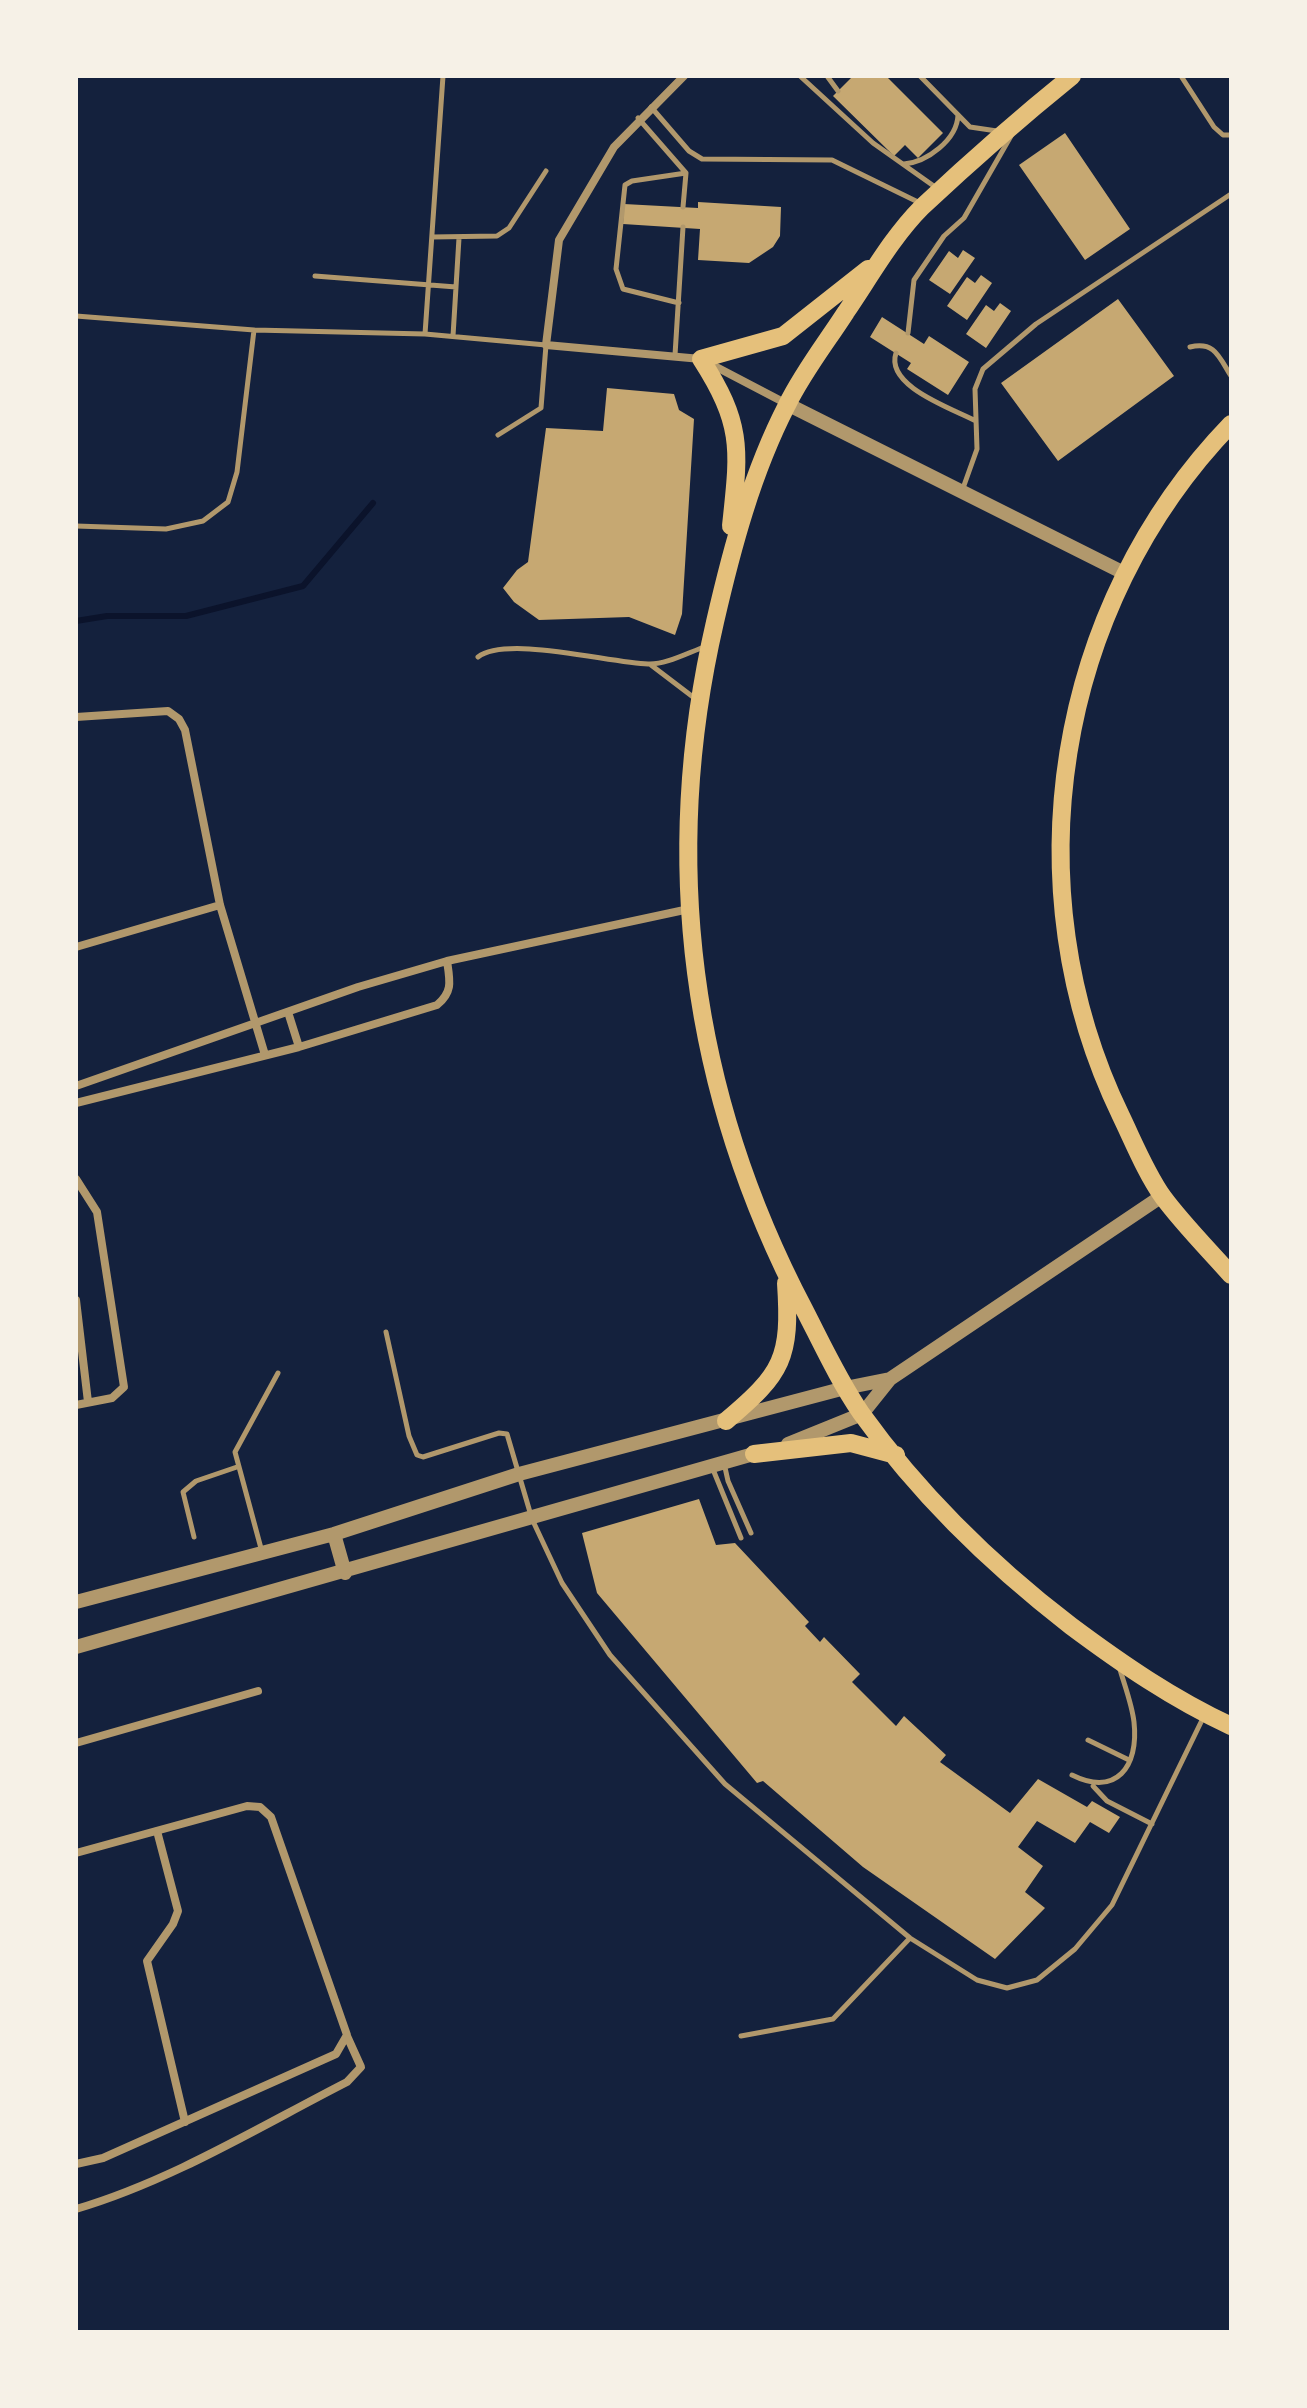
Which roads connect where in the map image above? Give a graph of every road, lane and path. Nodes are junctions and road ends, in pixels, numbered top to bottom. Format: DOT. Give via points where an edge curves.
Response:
graph roads {
  1 [pos="443,76"];
  2 [pos="684,76"];
  3 [pos="800,76"];
  4 [pos="827,76"];
  5 [pos="920,76"];
  6 [pos="1072,76"];
  7 [pos="1181,76"];
  8 [pos="838,91"];
  9 [pos="651,106"];
  10 [pos="1024,114"];
  11 [pos="958,115"];
  12 [pos="638,118"];
  13 [pos="866,130"];
  14 [pos="1006,130"];
  15 [pos="1231,135"];
  16 [pos="873,143"];
  17 [pos="903,164"];
  18 [pos="546,171"];
  19 [pos="686,173"];
  20 [pos="941,191"];
  21 [pos="1231,194"];
  22 [pos="925,205"];
  23 [pos="683,207"];
  24 [pos="683,227"];
  25 [pos="432,237"];
  26 [pos="459,237"];
  27 [pos="883,257"];
  28 [pos="315,276"];
  29 [pos="427,284"];
  30 [pos="456,287"];
  31 [pos="679,303"];
  32 [pos="76,316"];
  33 [pos="254,330"];
  34 [pos="908,333"];
  35 [pos="425,334"];
  36 [pos="453,336"];
  37 [pos="546,345"];
  38 [pos="1190,347"];
  39 [pos="896,353"];
  40 [pos="675,355"];
  41 [pos="701,359"];
  42 [pos="1231,376"];
  43 [pos="787,404"];
  44 [pos="976,421"];
  45 [pos="1231,424"];
  46 [pos="498,435"];
  47 [pos="962,492"];
  48 [pos="76,526"];
  49 [pos="727,567"];
  50 [pos="1124,573"];
  51 [pos="709,646"];
  52 [pos="478,657"];
  53 [pos="651,665"];
  54 [pos="698,701"];
  55 [pos="76,717"];
  56 [pos="220,905"];
  57 [pos="689,909"];
  58 [pos="76,947"];
  59 [pos="447,961"];
  60 [pos="288,1012"];
  61 [pos="255,1024"];
  62 [pos="299,1047"];
  63 [pos="265,1055"];
  64 [pos="76,1086"];
  65 [pos="76,1103"];
  66 [pos="76,1181"];
  67 [pos="1162,1196"];
  68 [pos="785,1272"];
  69 [pos="1231,1275"];
  70 [pos="76,1300"];
  71 [pos="386,1332"];
  72 [pos="278,1373"];
  73 [pos="890,1379"];
  74 [pos="845,1388"];
  75 [pos="88,1402"];
  76 [pos="76,1405"];
  77 [pos="862,1414"];
  78 [pos="726,1421"];
  79 [pos="754,1454"];
  80 [pos="896,1455"];
  81 [pos="718,1464"];
  82 [pos="237,1467"];
  83 [pos="519,1474"];
  84 [pos="532,1519"];
  85 [pos="751,1533"];
  86 [pos="334,1534"];
  87 [pos="194,1537"];
  88 [pos="741,1538"];
  89 [pos="263,1553"];
  90 [pos="345,1573"];
  91 [pos="76,1602"];
  92 [pos="76,1647"];
  93 [pos="1118,1661"];
  94 [pos="258,1691"];
  95 [pos="1205,1714"];
  96 [pos="1231,1726"];
  97 [pos="1088,1740"];
  98 [pos="76,1743"];
  99 [pos="1129,1760"];
  100 [pos="1072,1775"];
  101 [pos="1092,1785"];
  102 [pos="1152,1824"];
  103 [pos="157,1831"];
  104 [pos="76,1853"];
  105 [pos="910,1938"];
  106 [pos="347,2035"];
  107 [pos="741,2036"];
  108 [pos="185,2122"];
  109 [pos="76,2164"];
  110 [pos="76,2209"];
  1 -- 25 [label="lane"];
  2 -- 9 [label="street"];
  3 -- 16 [label="lane"];
  4 -- 8 [label="lane"];
  5 -- 11 [label="lane"];
  6 -- 10 [label="main road"];
  7 -- 15 [label="lane" via="1214,127"];
  9 -- 12 [label="street"];
  9 -- 22 [label="lane" via="702,159 832,160"];
  10 -- 14 [label="main road"];
  10 -- 34 [label="lane" via="964,218 944,236 914,280"];
  11 -- 14 [label="lane" via="976,130"];
  11 -- 17 [label="lane" via="955,129 932,154"];
  12 -- 19 [label="lane"];
  12 -- 37 [label="street" via="614,147 559,240"];
  13 -- 16 [label="lane"];
  14 -- 20 [label="main road"];
  16 -- 17 [label="lane"];
  17 -- 20 [label="lane"];
  18 -- 26 [label="lane" via="509,228 497,236"];
  19 -- 23 [label="lane"];
  19 -- 31 [label="lane" via="625,185 616,269 631,293"];
  20 -- 22 [label="main road"];
  21 -- 44 [label="lane" via="1036,324 983,369 975,389"];
  22 -- 27 [label="main road"];
  24 -- 31 [label="lane"];
  25 -- 26 [label="lane"];
  25 -- 29 [label="lane"];
  26 -- 30 [label="lane"];
  27 -- 41 [label="main road" via="793,330"];
  27 -- 43 [label="main road"];
  28 -- 29 [label="lane"];
  29 -- 30 [label="lane"];
  29 -- 35 [label="lane"];
  30 -- 36 [label="lane"];
  31 -- 40 [label="lane"];
  32 -- 33 [label="lane"];
  33 -- 35 [label="lane"];
  33 -- 48 [label="lane" via="237,472 228,502 203,521 166,529"];
  35 -- 36 [label="lane"];
  36 -- 37 [label="lane"];
  37 -- 40 [label="street"];
  37 -- 46 [label="lane" via="541,408"];
  38 -- 42 [label="lane" via="1214,348"];
  39 -- 44 [label="lane" via="894,368 902,381"];
  40 -- 41 [label="street"];
  41 -- 43 [label="street"];
  41 -- 49 [label="main road" via="725,399 738,442"];
  43 -- 47 [label="street"];
  43 -- 49 [label="main road" via="754,479"];
  44 -- 47 [label="lane" via="977,449"];
  45 -- 50 [label="main road" via="1189,470"];
  47 -- 50 [label="street"];
  49 -- 51 [label="main road"];
  50 -- 67 [label="main road" via="1088,665 1070,739 1060,813 1061,882 1068,954 1089,1036 1110,1094"];
  51 -- 53 [label="lane"];
  51 -- 54 [label="main road"];
  52 -- 53 [label="lane" via="486,651 528,650"];
  53 -- 54 [label="lane"];
  54 -- 57 [label="main road" via="688,792"];
  55 -- 56 [label="street" via="168,711 179,719"];
  56 -- 58 [label="street"];
  56 -- 61 [label="street"];
  57 -- 59 [label="street"];
  57 -- 68 [label="main road" via="703,1023 718,1092 738,1162"];
  59 -- 60 [label="street"];
  59 -- 62 [label="street" via="451,984 448,997 437,1005"];
  60 -- 61 [label="street"];
  60 -- 62 [label="street"];
  61 -- 63 [label="street"];
  61 -- 64 [label="street"];
  62 -- 63 [label="street"];
  63 -- 65 [label="street"];
  66 -- 75 [label="street" via="97,1212 124,1387 112,1398"];
  67 -- 69 [label="main road"];
  67 -- 73 [label="street"];
  68 -- 74 [label="main road"];
  68 -- 78 [label="main road" via="789,1328 784,1354 768,1383"];
  70 -- 75 [label="street"];
  71 -- 83 [label="lane" via="417,1455 503,1432 510,1439"];
  72 -- 82 [label="lane" via="235,1452"];
  73 -- 74 [label="street"];
  73 -- 77 [label="street"];
  74 -- 77 [label="main road"];
  74 -- 78 [label="street"];
  75 -- 76 [label="street"];
  77 -- 79 [label="street" via="811,1438"];
  77 -- 80 [label="main road"];
  78 -- 83 [label="street"];
  79 -- 80 [label="main road" via="851,1443"];
  79 -- 81 [label="street"];
  80 -- 93 [label="main road" via="995,1563"];
  81 -- 84 [label="street"];
  81 -- 85 [label="lane"];
  81 -- 88 [label="lane"];
  82 -- 87 [label="lane" via="196,1481 183,1492"];
  82 -- 89 [label="lane"];
  83 -- 84 [label="lane"];
  83 -- 86 [label="street"];
  84 -- 90 [label="street"];
  84 -- 105 [label="lane" via="562,1583 610,1655 673,1727 725,1784"];
  86 -- 89 [label="street"];
  86 -- 90 [label="street"];
  89 -- 91 [label="street"];
  90 -- 92 [label="street"];
  93 -- 95 [label="main road"];
  93 -- 99 [label="lane" via="1134,1722"];
  94 -- 98 [label="street"];
  95 -- 96 [label="main road"];
  95 -- 102 [label="lane"];
  97 -- 99 [label="lane"];
  99 -- 101 [label="lane" via="1119,1777"];
  100 -- 101 [label="lane"];
  101 -- 102 [label="lane" via="1107,1801"];
  102 -- 105 [label="lane" via="1112,1905 1075,1949 1037,1980 1007,1988 977,1980"];
  103 -- 104 [label="street"];
  103 -- 106 [label="street" via="247,1806 271,1817"];
  103 -- 108 [label="street" via="178,1911 147,1961"];
  105 -- 107 [label="lane" via="833,2019"];
  106 -- 108 [label="street" via="336,2054"];
  106 -- 110 [label="street" via="361,2067 347,2082 199,2157"];
  108 -- 109 [label="street" via="103,2158"];
}
